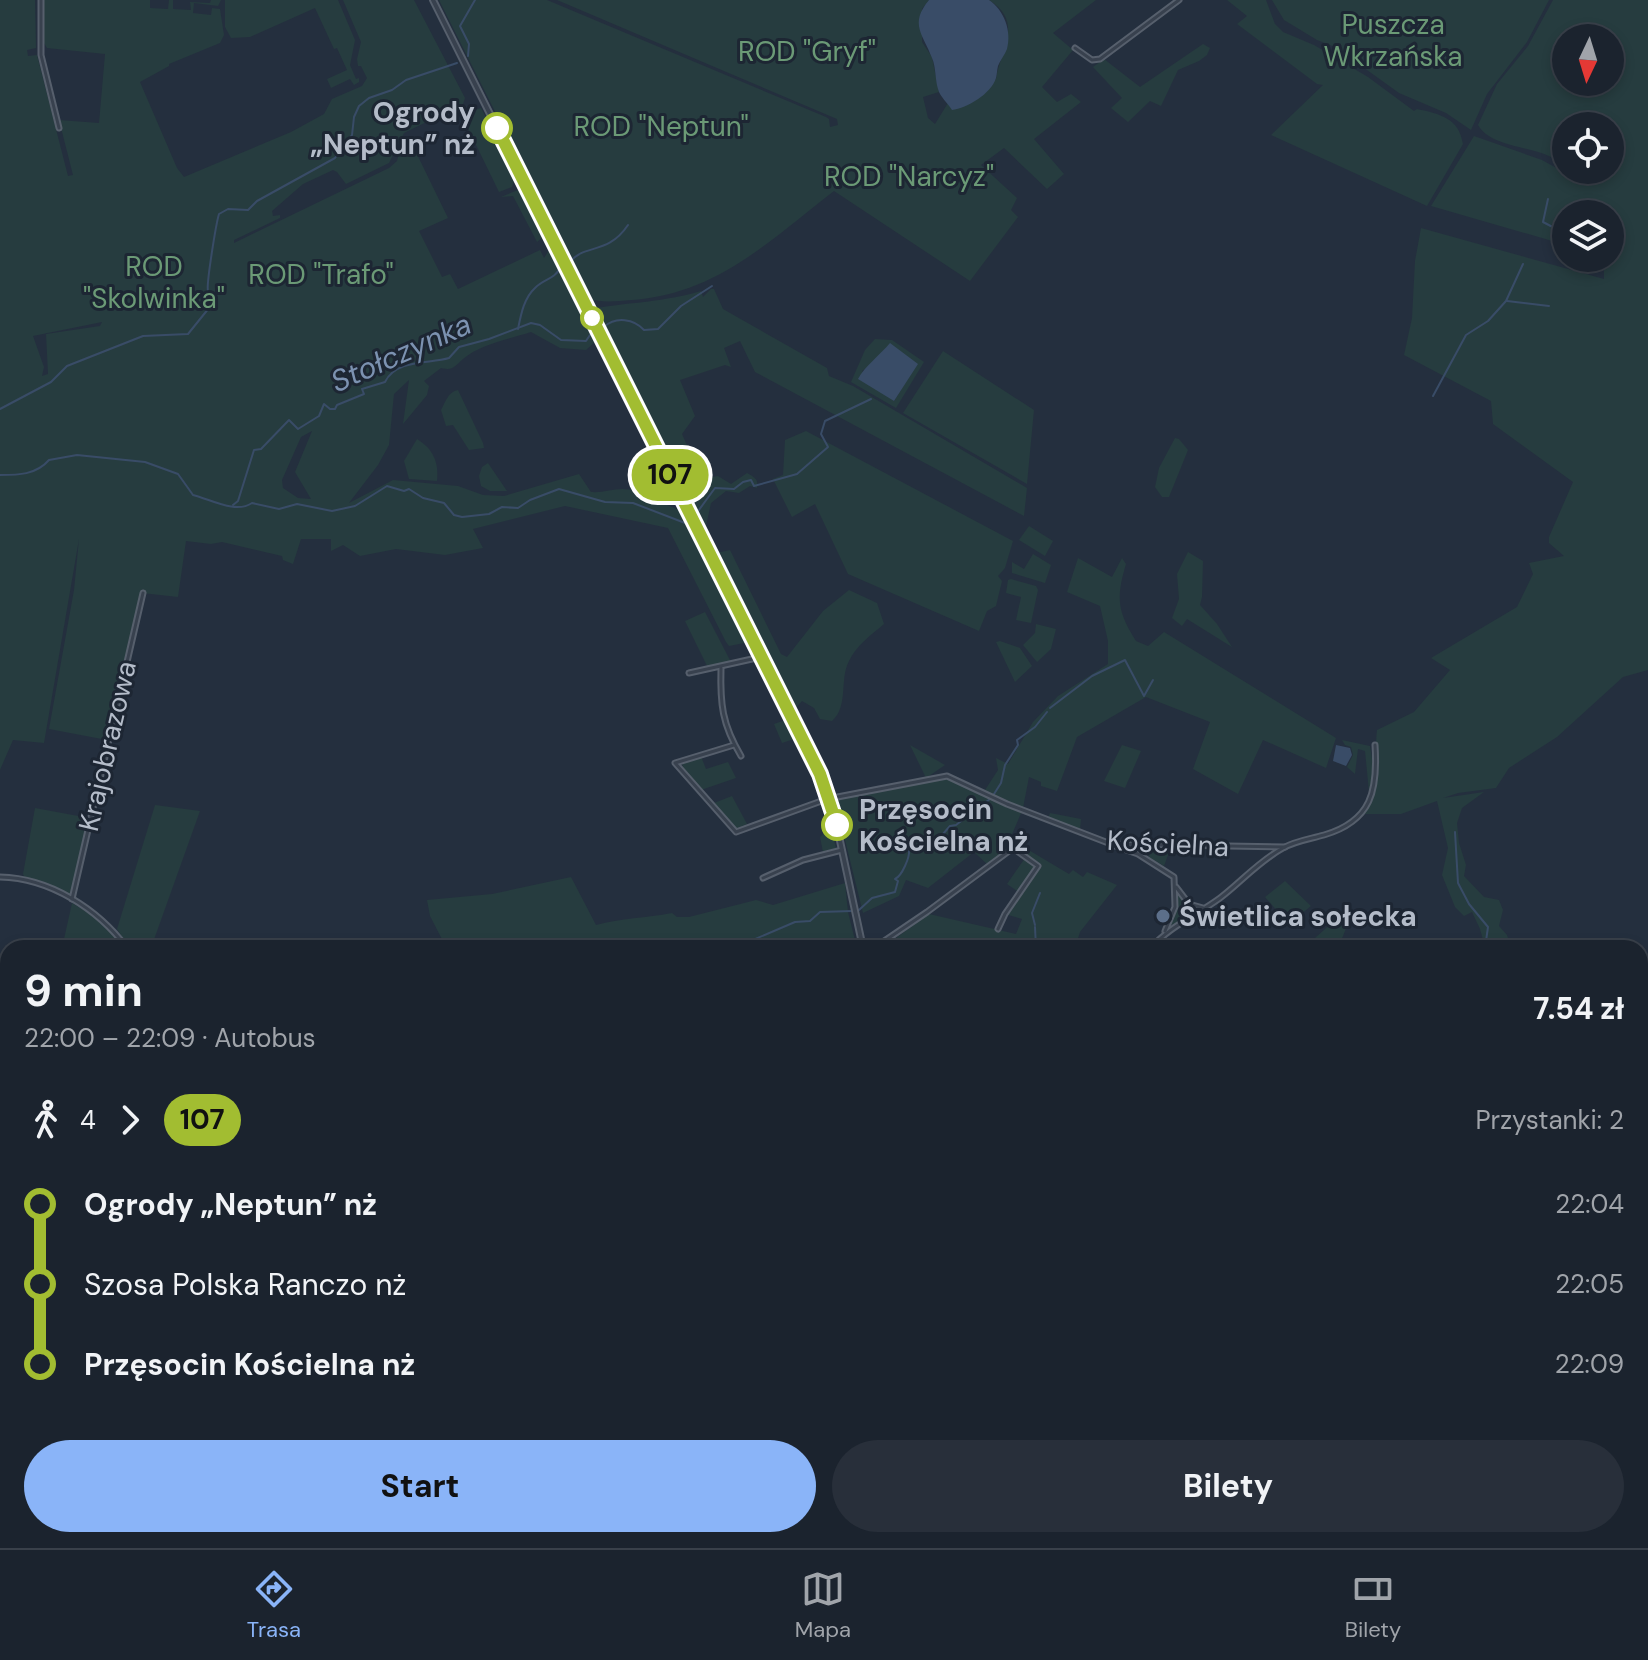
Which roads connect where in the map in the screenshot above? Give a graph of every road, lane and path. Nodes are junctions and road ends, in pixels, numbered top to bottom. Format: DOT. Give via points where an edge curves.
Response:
graph roads {
  1 [pos="41,0"];
  2 [pos="433,0"];
  3 [pos="1179,0"];
  4 [pos="1075,48"];
  5 [pos="59,128"];
  6 [pos="143,593"];
  7 [pos="761,657"];
  8 [pos="721,668"];
  9 [pos="689,673"];
  10 [pos="734,745"];
  11 [pos="1375,745"];
  12 [pos="741,756"];
  13 [pos="830,798"];
  14 [pos="1111,844"];
  15 [pos="1133,844"];
  16 [pos="1285,847"];
  17 [pos="842,850"];
  18 [pos="1132,852"];
  19 [pos="0,877"];
  20 [pos="763,878"];
  21 [pos="1176,886"];
  22 [pos="72,899"];
  23 [pos="1206,907"];
  24 [pos="998,929"];
  25 [pos="1163,935"];
  26 [pos="120,940"];
  27 [pos="861,940"];
  28 [pos="886,940"];
  29 [pos="1158,940"];
  1 -- 5 [label="street" via="41,55"];
  2 -- 7 [label="street"];
  3 -- 4 [label="street" via="1100,59 1092,60"];
  6 -- 22 [label="street, Krajobrazowa"];
  7 -- 8 [label="street"];
  7 -- 13 [label="street"];
  8 -- 9 [label="street"];
  8 -- 10 [label="street" via="721,709"];
  10 -- 12 [label="street"];
  10 -- 13 [label="street, Kościelna" via="675,763 736,832"];
  11 -- 16 [label="street" via="1375,786 1359,818 1335,832"];
  13 -- 14 [label="street, Kościelna" via="947,776"];
  13 -- 17 [label="street"];
  14 -- 15 [label="street, Kościelna"];
  14 -- 18 [label="street"];
  15 -- 16 [label="street, Kościelna"];
  15 -- 18 [label="street"];
  16 -- 23 [label="street"];
  17 -- 20 [label="street"];
  17 -- 27 [label="street"];
  18 -- 21 [label="street" via="1170,873"];
  19 -- 22 [label="street" via="45,886"];
  21 -- 23 [label="street" via="1189,904"];
  21 -- 25 [label="street" via="1173,914"];
  22 -- 26 [label="street" via="101,918"];
  23 -- 25 [label="street"];
  24 -- 28 [label="street" via="1038,866 1013,848"];
  25 -- 29 [label="street"];
}
